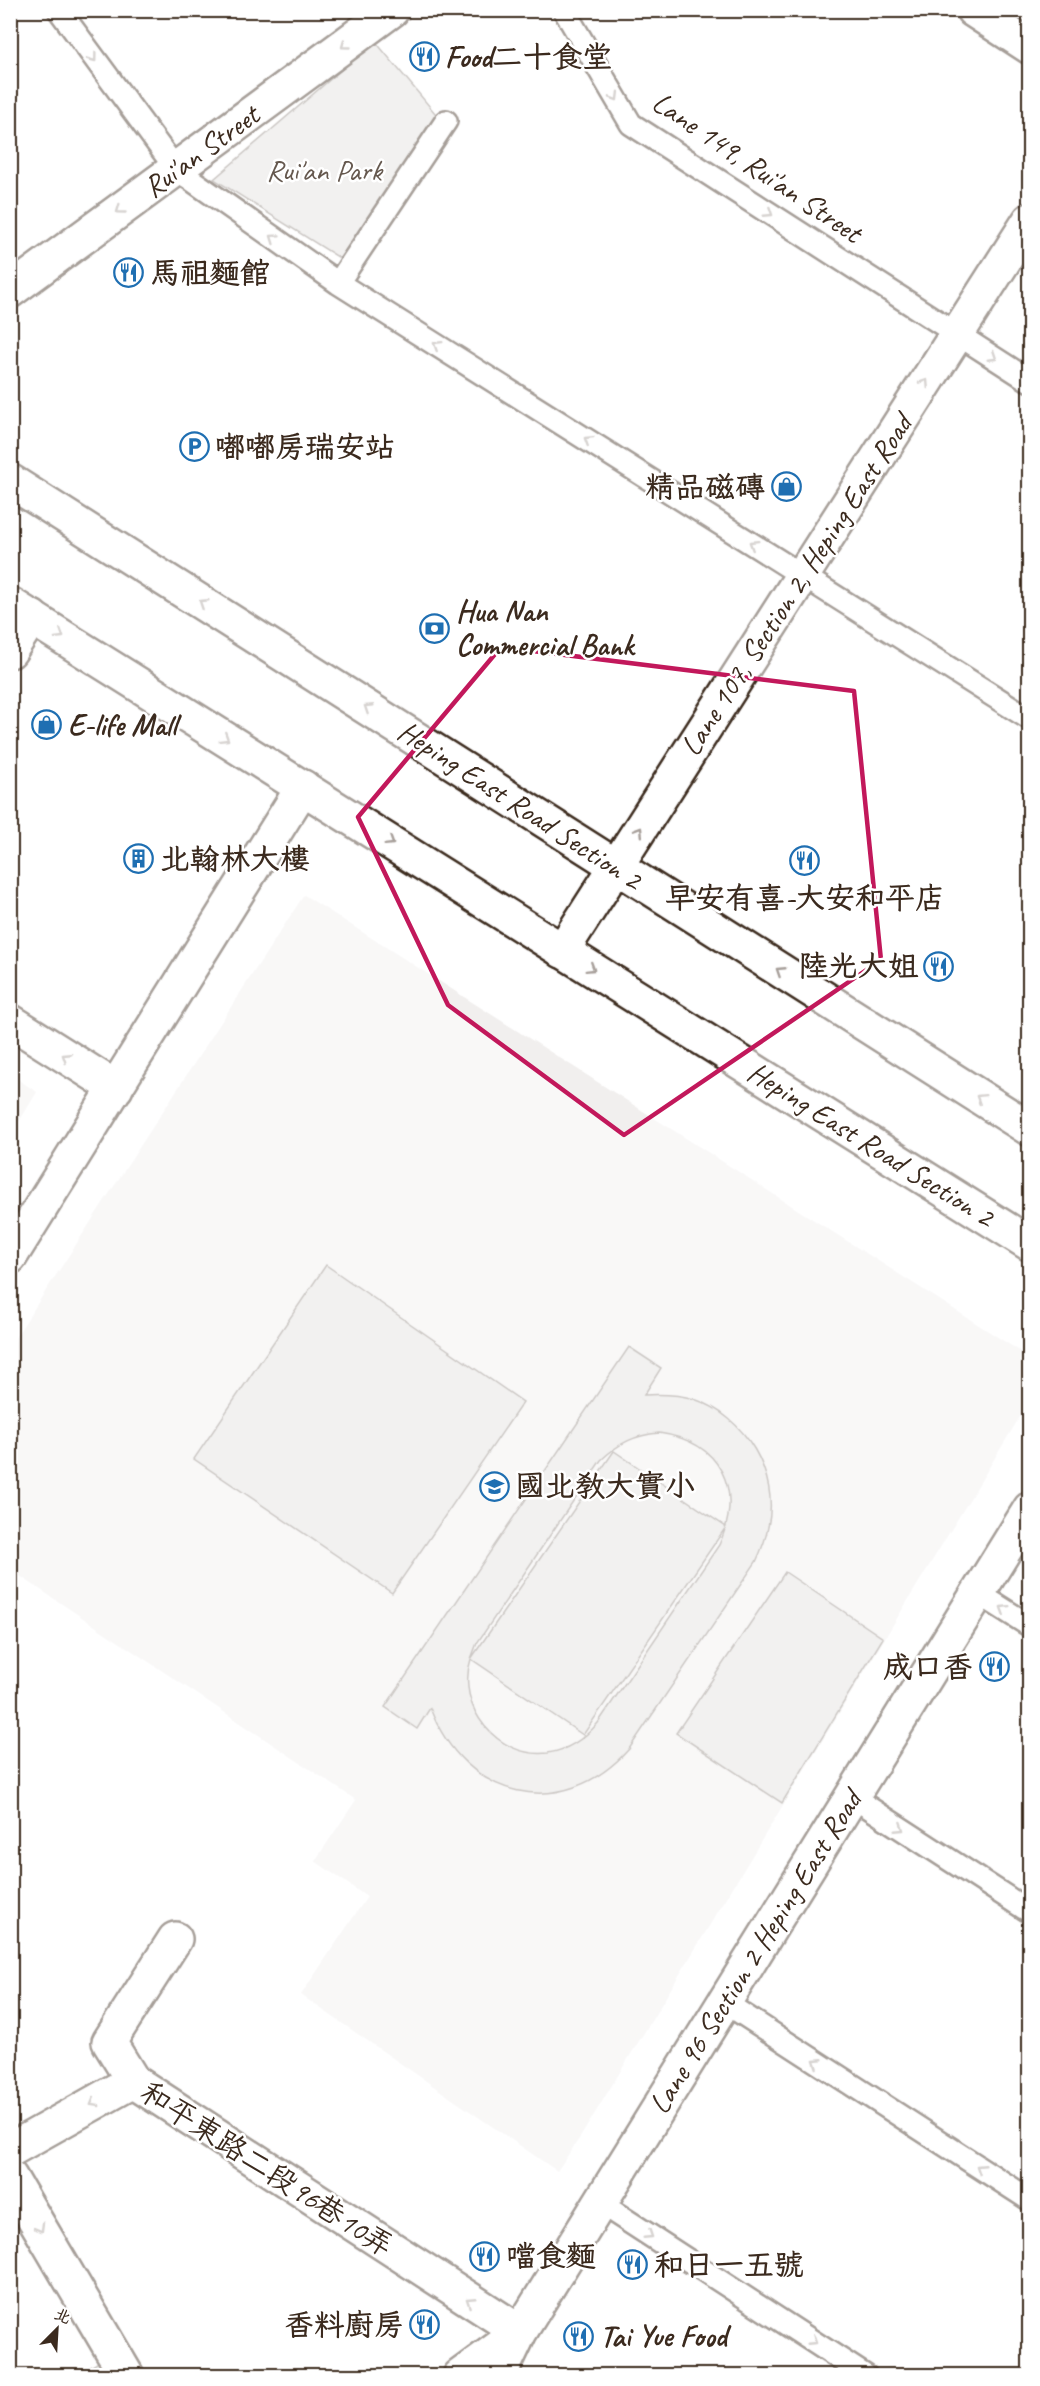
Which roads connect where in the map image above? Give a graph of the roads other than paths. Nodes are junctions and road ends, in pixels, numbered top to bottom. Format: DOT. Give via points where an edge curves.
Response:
graph roads {
  1 [pos="58,10"];
  2 [pos="392,10"];
  3 [pos="564,10"];
  4 [pos="973,10"];
  5 [pos="1029,47"];
  6 [pos="446,121"];
  7 [pos="176,169"];
  8 [pos="1029,220"];
  9 [pos="338,283"];
  10 [pos="10,291"];
  11 [pos="957,334"];
  12 [pos="1029,381"];
  13 [pos="10,481"];
  14 [pos="803,575"];
  15 [pos="21,610"];
  16 [pos="10,651"];
  17 [pos="1029,719"];
  18 [pos="303,787"];
  19 [pos="616,866"];
  20 [pos="562,951"];
  21 [pos="10,1021"];
  22 [pos="116,1088"];
  23 [pos="1029,1129"];
  24 [pos="1029,1244"];
  25 [pos="10,1257"];
  26 [pos="1029,1509"];
  27 [pos="978,1593"];
  28 [pos="1029,1626"];
  29 [pos="851,1796"];
  30 [pos="1029,1912"];
  31 [pos="175,1939"];
  32 [pos="724,2002"];
  33 [pos="133,2081"];
  34 [pos="10,2150"];
  35 [pos="10,2177"];
  36 [pos="1029,2200"];
  37 [pos="600,2203"];
  38 [pos="520,2332"];
  39 [pos="127,2376"];
  40 [pos="460,2376"];
  41 [pos="500,2376"];
  42 [pos="866,2376"];
  1 -- 7 [label="lane, one-way"];
  2 -- 7 [label="street, Rui'an Street, one-way"];
  3 -- 11 [label="lane, Lane 149, Rui'an Street, one-way" via="632,124"];
  4 -- 5 [label="street"];
  6 -- 9 [label="lane"];
  9 -- 7 [label="lane, one-way"];
  7 -- 10 [label="street, Rui'an Street, one-way"];
  8 -- 11 [label="street, Lane 107, Section 2, Heping East Road"];
  14 -- 9 [label="lane, one-way"];
  11 -- 12 [label="lane, Lane 149, Rui'an Street, one-way"];
  14 -- 11 [label="street, Lane 107, Section 2, Heping East Road, one-way"];
  19 -- 13 [label="street, Heping East Road Section 2, one-way"];
  14 -- 17 [label="lane"];
  19 -- 14 [label="street, Lane 107, Section 2, Heping East Road, one-way"];
  15 -- 16 [label="street"];
  15 -- 18 [label="street, Heping East Road Section 2, one-way"];
  18 -- 20 [label="street, Heping East Road Section 2, one-way"];
  18 -- 22 [label="street"];
  19 -- 20 [label="street, Lane 107, Section 2, Heping East Road"];
  23 -- 19 [label="street, Heping East Road Section 2, one-way"];
  20 -- 24 [label="street, Heping East Road Section 2, one-way"];
  22 -- 21 [label="street, one-way"];
  22 -- 25 [label="street"];
  26 -- 27 [label="street, Lane 96 Section 2 Heping East Road"];
  28 -- 27 [label="lane, one-way"];
  27 -- 29 [label="street, Lane 96 Section 2 Heping East Road"];
  29 -- 30 [label="lane, one-way"];
  29 -- 32 [label="street, Lane 96 Section 2 Heping East Road"];
  31 -- 33 [label="street" via="109,2042"];
  36 -- 32 [label="lane, one-way"];
  32 -- 37 [label="street, Lane 96 Section 2 Heping East Road"];
  33 -- 34 [label="street, 和平東路二段96巷10弄, one-way"];
  38 -- 33 [label="street, 和平東路二段96巷10弄, one-way"];
  35 -- 39 [label="street, one-way"];
  37 -- 38 [label="street, Lane 96 Section 2 Heping East Road"];
  37 -- 42 [label="lane, one-way"];
  38 -- 40 [label="street, Lane 96 Section 2 Heping East Road"];
  38 -- 41 [label="street"];
}
